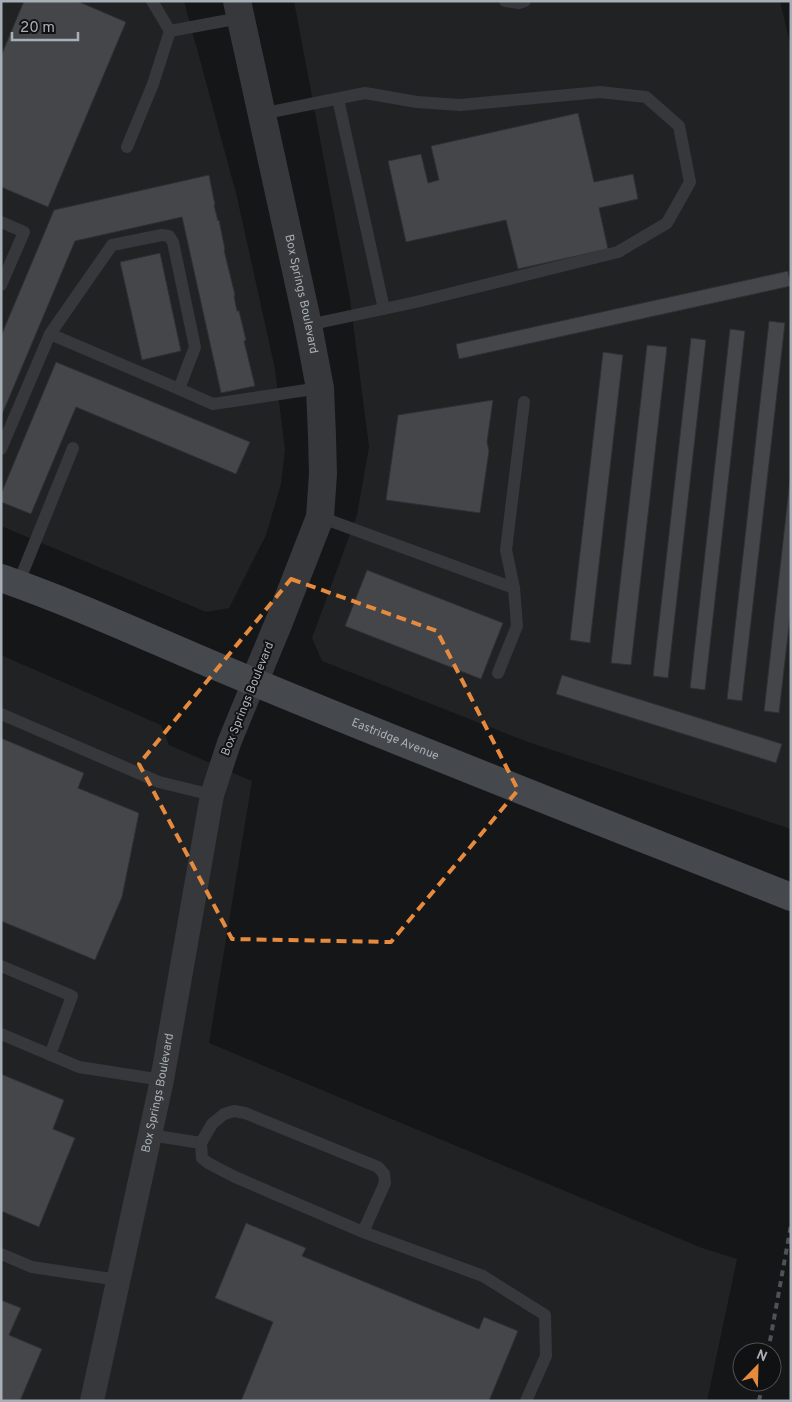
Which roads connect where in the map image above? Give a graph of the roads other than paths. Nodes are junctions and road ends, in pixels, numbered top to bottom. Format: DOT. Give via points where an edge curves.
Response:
graph roads {
  1 [pos="152,1"];
  2 [pos="506,1"];
  3 [pos="525,1"];
  4 [pos="238,10"];
  5 [pos="170,31"];
  6 [pos="338,99"];
  7 [pos="261,114"];
  8 [pos="127,147"];
  9 [pos="1,222"];
  10 [pos="1,285"];
  11 [pos="384,309"];
  12 [pos="308,325"];
  13 [pos="50,334"];
  14 [pos="320,388"];
  15 [pos="179,389"];
  16 [pos="524,402"];
  17 [pos="74,448"];
  18 [pos="1,449"];
  19 [pos="320,516"];
  20 [pos="10,581"];
  21 [pos="514,588"];
  22 [pos="498,673"];
  23 [pos="254,682"];
  24 [pos="1,714"];
  25 [pos="212,795"];
  26 [pos="790,897"];
  27 [pos="1,966"];
  28 [pos="1,1034"];
  29 [pos="50,1054"];
  30 [pos="162,1080"];
  31 [pos="150,1135"];
  32 [pos="201,1142"];
  33 [pos="363,1232"];
  34 [pos="1,1254"];
  35 [pos="118,1280"];
  36 [pos="92,1401"];
  37 [pos="526,1401"];
  1 -- 5 [label="lane"];
  2 -- 3 [label="lane"];
  4 -- 5 [label="lane"];
  4 -- 7 [label="street, Box Springs Boulevard"];
  5 -- 8 [label="lane"];
  6 -- 7 [label="lane"];
  6 -- 11 [label="lane"];
  6 -- 11 [label="lane" via="365,93 460,105 600,92 646,97 679,126 690,182 667,223 618,252"];
  7 -- 12 [label="street, Box Springs Boulevard"];
  9 -- 10 [label="lane" via="24,232"];
  11 -- 12 [label="lane"];
  12 -- 14 [label="street, Box Springs Boulevard"];
  13 -- 15 [label="lane"];
  13 -- 15 [label="lane" via="112,245 169,236 173,242 195,347"];
  13 -- 18 [label="lane"];
  14 -- 15 [label="lane" via="213,404"];
  14 -- 19 [label="street, Box Springs Boulevard"];
  16 -- 21 [label="lane" via="506,550"];
  17 -- 20 [label="lane"];
  19 -- 21 [label="lane"];
  19 -- 23 [label="street, Box Springs Boulevard"];
  20 -- 23 [label="main road, Eastridge Avenue"];
  21 -- 22 [label="lane" via="517,626"];
  23 -- 25 [label="street, Box Springs Boulevard"];
  23 -- 26 [label="main road, Eastridge Avenue"];
  24 -- 25 [label="lane" via="159,782"];
  25 -- 30 [label="street, Box Springs Boulevard"];
  27 -- 29 [label="lane" via="72,996"];
  28 -- 29 [label="lane"];
  29 -- 30 [label="lane" via="79,1066"];
  30 -- 31 [label="street, Box Springs Boulevard"];
  31 -- 32 [label="lane"];
  31 -- 35 [label="street, Box Springs Boulevard"];
  32 -- 33 [label="lane" via="202,1158 208,1164"];
  32 -- 33 [label="lane" via="212,1124 224,1114 245,1112 378,1168 384,1174 385,1183"];
  33 -- 37 [label="lane" via="483,1276 545,1315 546,1356"];
  34 -- 35 [label="lane" via="32,1267"];
  35 -- 36 [label="street, Box Springs Boulevard"];
}
